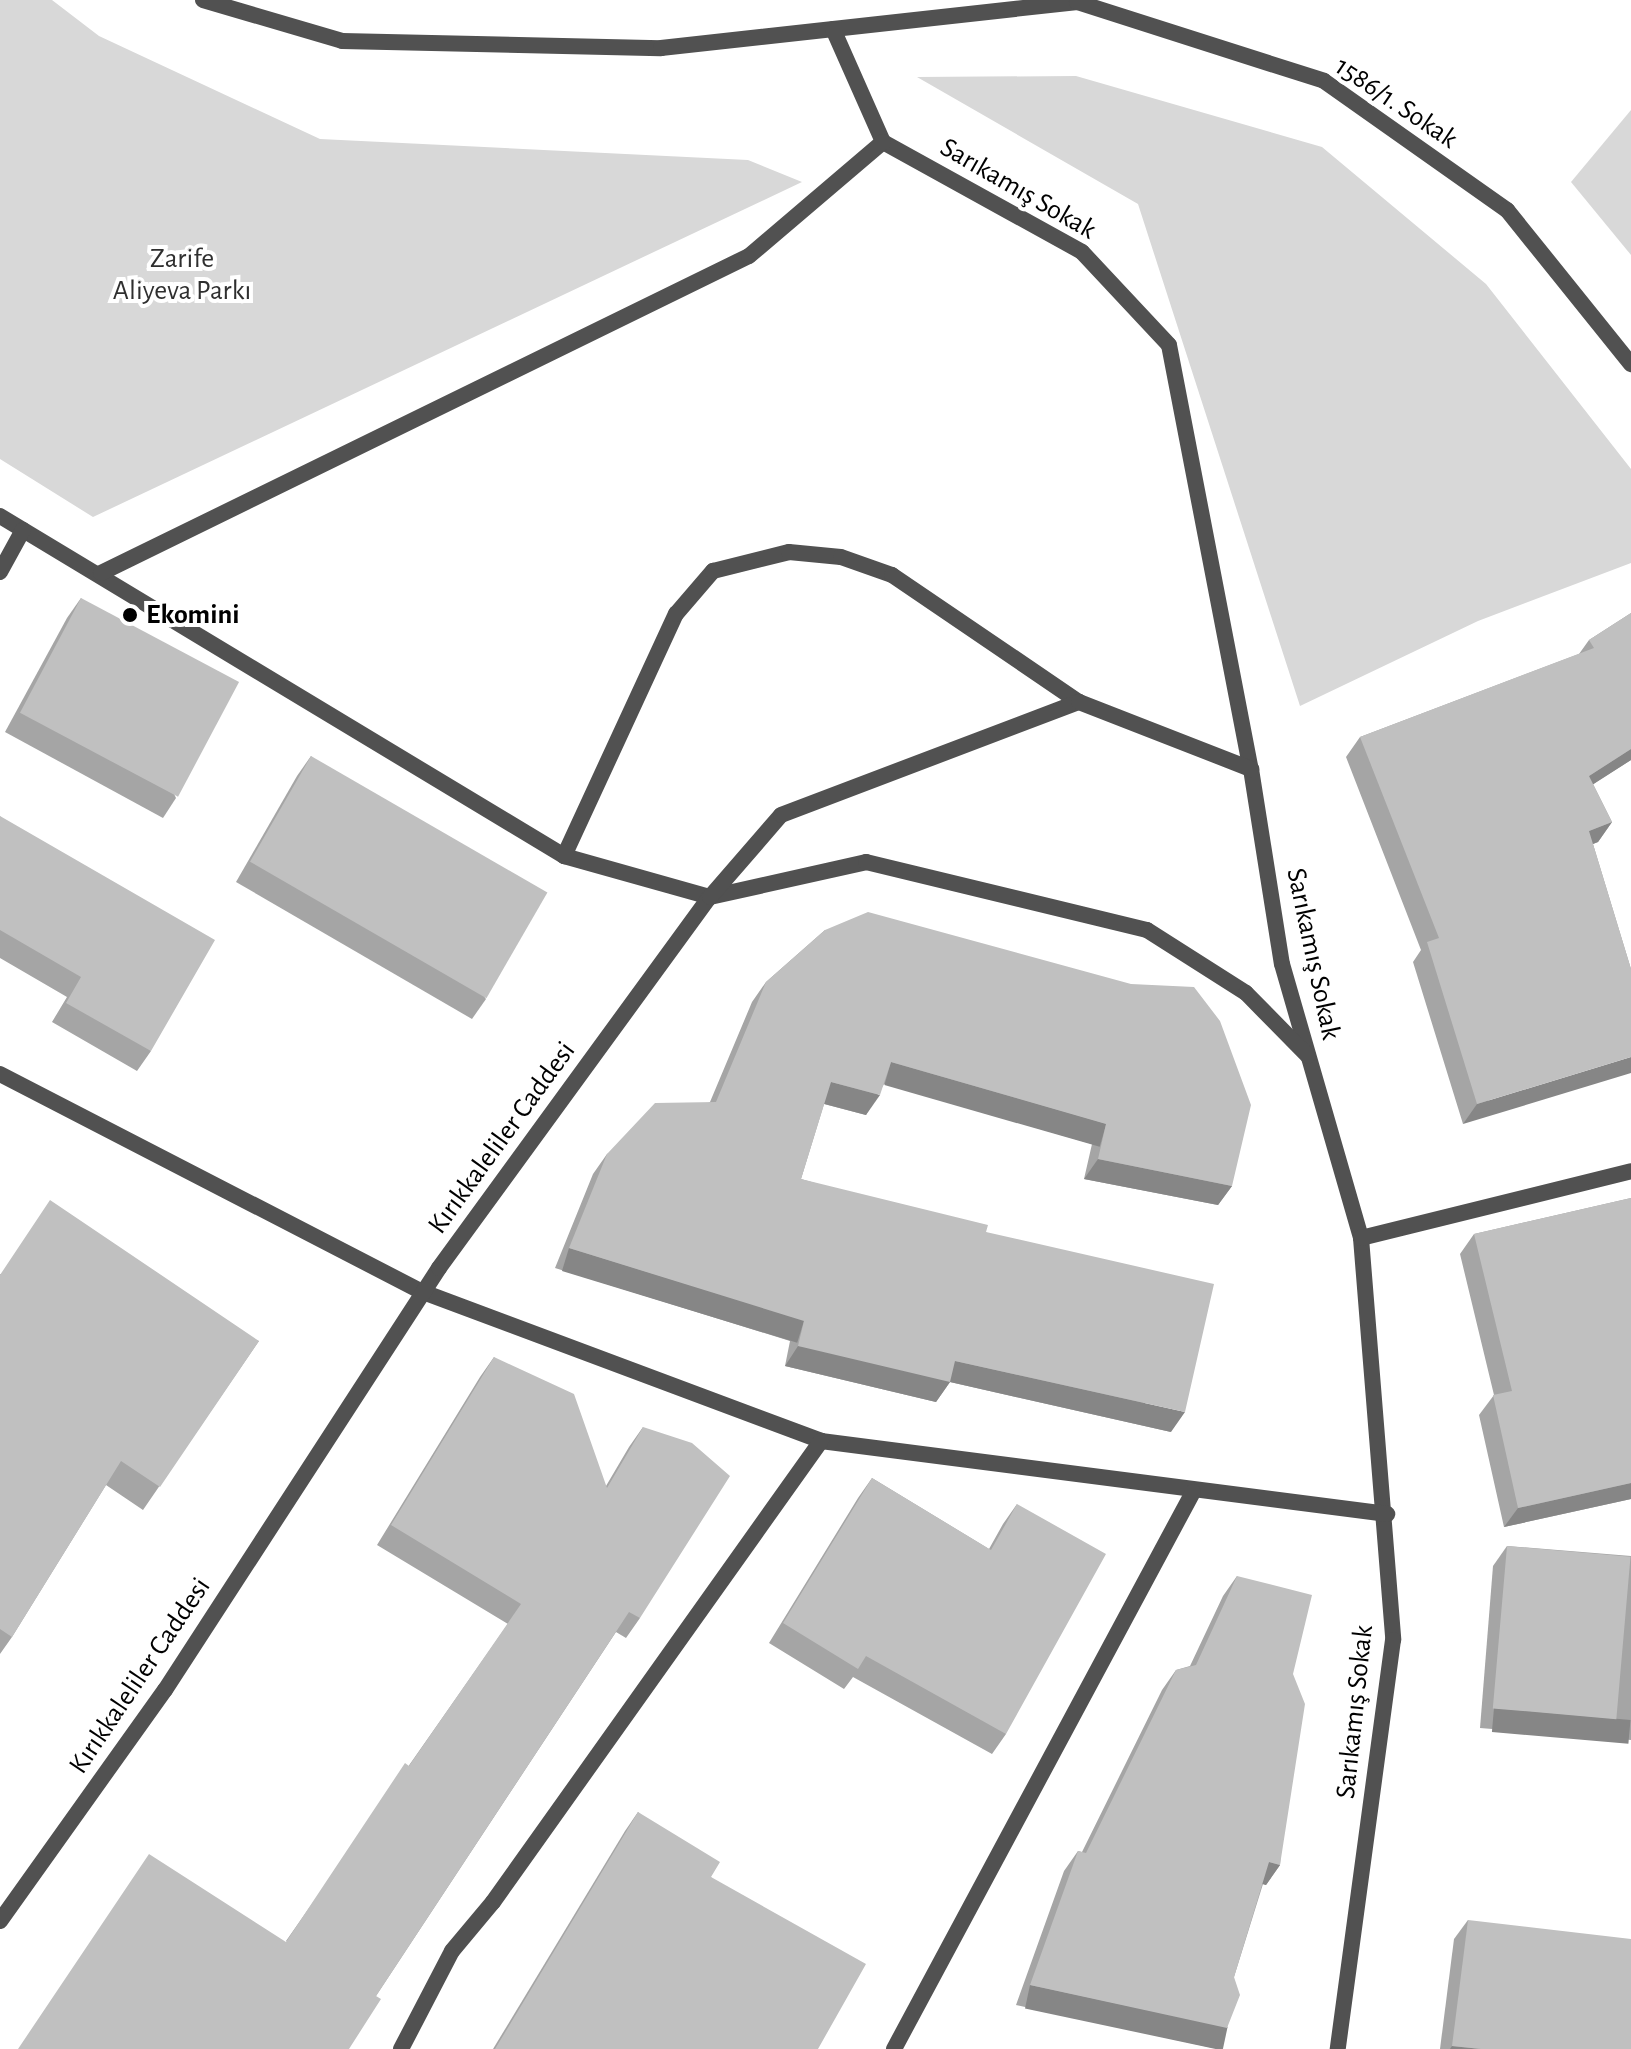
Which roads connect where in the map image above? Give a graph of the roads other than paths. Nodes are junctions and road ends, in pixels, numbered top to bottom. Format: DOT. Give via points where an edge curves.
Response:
graph roads {
  1 [pos="203,0"];
  2 [pos="1005,5"];
  3 [pos="833,29"];
  4 [pos="883,142"];
  5 [pos="1631,364"];
  6 [pos="0,516"];
  7 [pos="23,530"];
  8 [pos="0,572"];
  9 [pos="101,573"];
  10 [pos="1079,702"];
  11 [pos="1251,769"];
  12 [pos="564,856"];
  13 [pos="710,897"];
  14 [pos="1309,1057"];
  15 [pos="0,1074"];
  16 [pos="1631,1171"];
  17 [pos="1361,1238"];
  18 [pos="423,1292"];
  19 [pos="821,1441"];
  20 [pos="1193,1492"];
  21 [pos="1387,1514"];
  22 [pos="0,1921"];
  23 [pos="401,2049"];
  24 [pos="894,2049"];
  25 [pos="1338,2049"];
  1 -- 3 [label="street, 1586/1. Sokak" via="342,41 661,48"];
  2 -- 3 [label="street, 1586/1. Sokak"];
  2 -- 5 [label="street, 1586/1. Sokak" via="1077,2 1324,81 1507,210"];
  3 -- 4 [label="street"];
  4 -- 9 [label="street" via="749,256"];
  4 -- 11 [label="street, Sarıkamış Sokak" via="1082,252 1169,345"];
  6 -- 7 [label="street"];
  7 -- 8 [label="street"];
  7 -- 9 [label="street"];
  9 -- 12 [label="street" via="276,687"];
  10 -- 11 [label="street"];
  10 -- 12 [label="street" via="892,575 867,566 841,557 789,552 713,571 676,614"];
  10 -- 13 [label="street, Kırıkkaleliler Caddesi" via="781,815"];
  11 -- 14 [label="street, Sarıkamış Sokak" via="1282,964"];
  12 -- 13 [label="street"];
  13 -- 14 [label="street" via="866,862 1147,930 1246,993"];
  13 -- 18 [label="street, Kırıkkaleliler Caddesi"];
  14 -- 17 [label="street, Sarıkamış Sokak"];
  15 -- 18 [label="street"];
  16 -- 17 [label="street"];
  17 -- 21 [label="street, Sarıkamış Sokak"];
  18 -- 19 [label="street"];
  18 -- 22 [label="street, Kırıkkaleliler Caddesi" via="165,1690"];
  19 -- 20 [label="street"];
  19 -- 23 [label="street" via="493,1902 452,1951"];
  20 -- 21 [label="street"];
  20 -- 24 [label="street"];
  21 -- 25 [label="street, Sarıkamış Sokak" via="1393,1640"];
}
